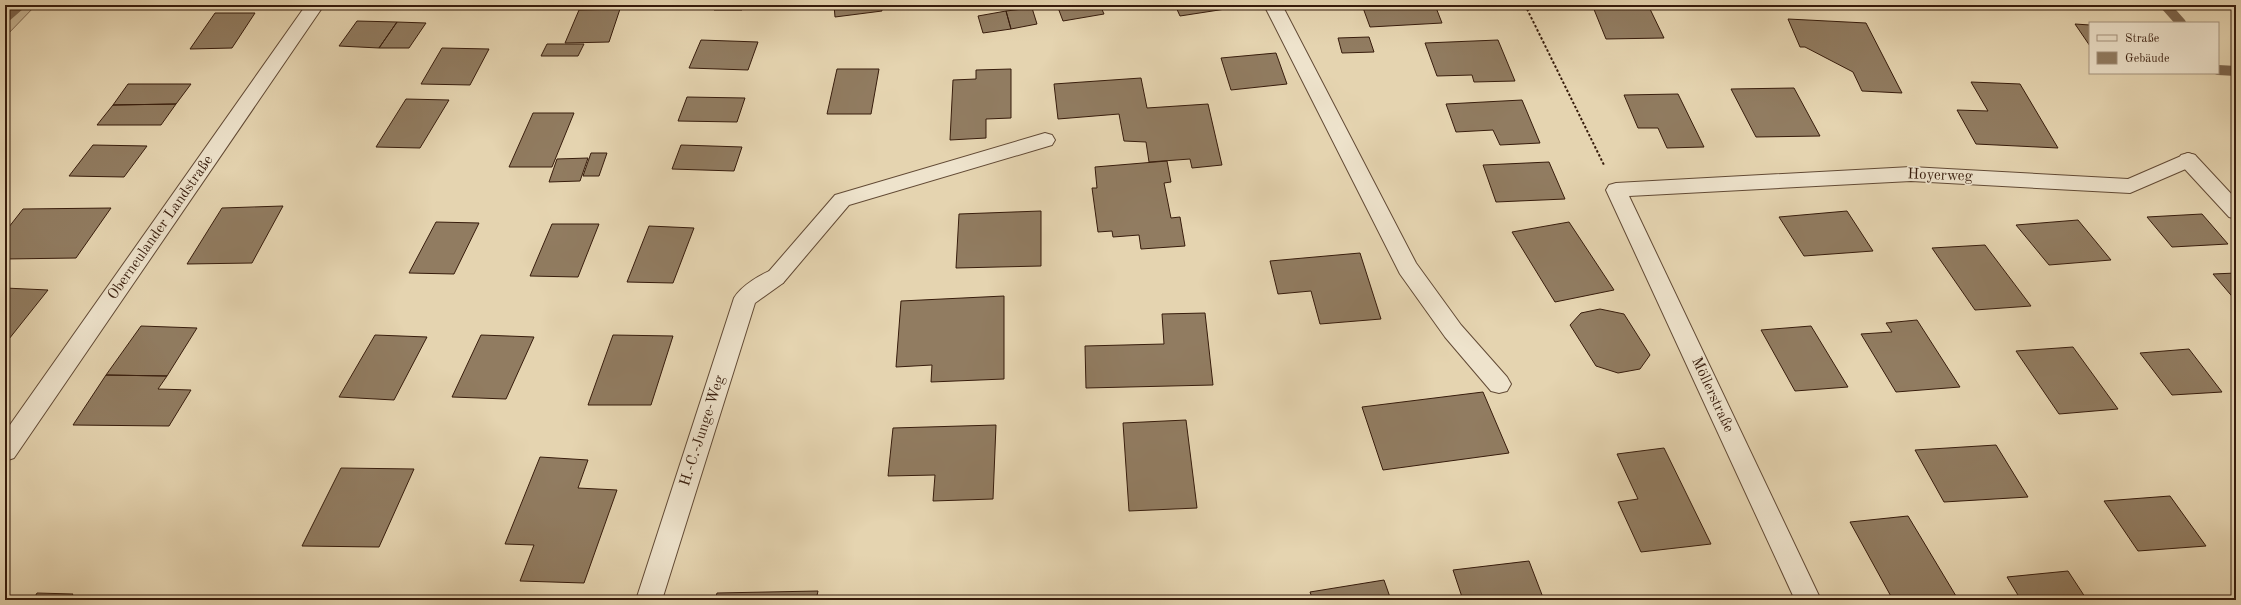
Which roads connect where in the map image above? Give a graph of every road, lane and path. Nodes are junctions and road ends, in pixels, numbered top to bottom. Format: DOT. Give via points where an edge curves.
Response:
graph roads {
  1 [pos="315,5"];
  2 [pos="1273,5"];
  3 [pos="1525,5"];
  4 [pos="1045,140"];
  5 [pos="1616,190"];
  6 [pos="2236,212"];
  7 [pos="1499,384"];
  8 [pos="5,451"];
  9 [pos="649,600"];
  10 [pos="1808,600"];
  1 -- 8 [label="street, Oberneulander Landstraße"];
  2 -- 7 [label="street" via="1408,268 1453,331"];
  3 -- 5 [label="path"];
  4 -- 9 [label="street, H.-C.-Junge-Weg" via="842,200 775,277 745,298"];
  5 -- 6 [label="street, Hoyerweg" via="1910,174 2130,186 2188,160"];
  5 -- 10 [label="street, Möllerstraße"];
}
